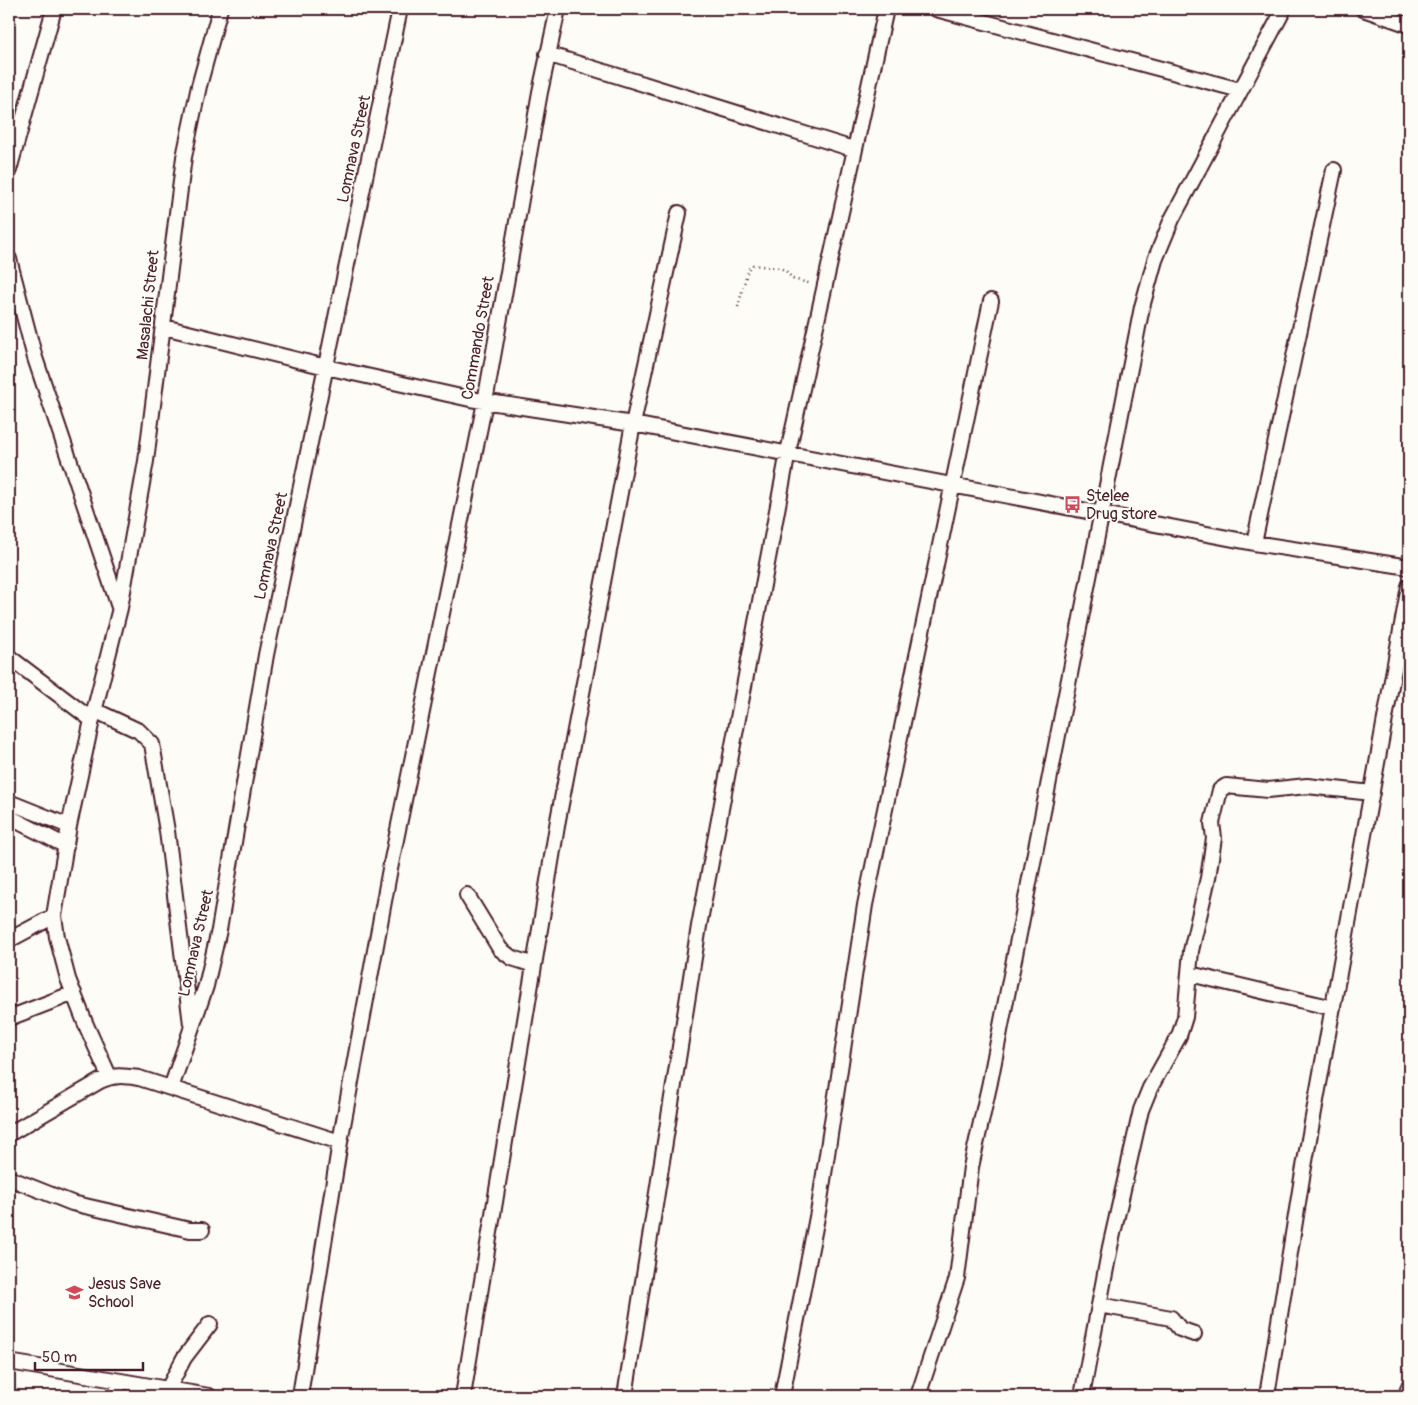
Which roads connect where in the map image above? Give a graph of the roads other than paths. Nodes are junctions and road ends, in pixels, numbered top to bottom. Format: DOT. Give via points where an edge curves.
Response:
graph roads {
  1 [pos="54,9"];
  2 [pos="220,9"];
  3 [pos="400,9"];
  4 [pos="558,9"];
  5 [pos="886,9"];
  6 [pos="936,9"];
  7 [pos="1284,9"];
  8 [pos="1363,9"];
  9 [pos="1409,24"];
  10 [pos="547,54"];
  11 [pos="1240,90"];
  12 [pos="853,150"];
  13 [pos="9,170"];
  14 [pos="1334,170"];
  15 [pos="679,213"];
  16 [pos="9,259"];
  17 [pos="991,301"];
  18 [pos="164,327"];
  19 [pos="326,367"];
  20 [pos="484,402"];
  21 [pos="633,424"];
  22 [pos="788,452"];
  23 [pos="952,484"];
  24 [pos="1100,514"];
  25 [pos="1254,543"];
  26 [pos="1409,567"];
  27 [pos="1409,586"];
  28 [pos="120,608"];
  29 [pos="9,657"];
  30 [pos="93,715"];
  31 [pos="1372,793"];
  32 [pos="9,802"];
  33 [pos="9,817"];
  34 [pos="69,826"];
  35 [pos="66,846"];
  36 [pos="467,895"];
  37 [pos="54,916"];
  38 [pos="9,940"];
  39 [pos="534,965"];
  40 [pos="1190,974"];
  41 [pos="74,993"];
  42 [pos="1333,1008"];
  43 [pos="9,1018"];
  44 [pos="192,1028"];
  45 [pos="109,1076"];
  46 [pos="171,1088"];
  47 [pos="9,1134"];
  48 [pos="340,1142"];
  49 [pos="9,1178"];
  50 [pos="202,1230"];
  51 [pos="1099,1305"];
  52 [pos="210,1324"];
  53 [pos="1194,1334"];
  54 [pos="9,1362"];
  55 [pos="118,1381"];
  56 [pos="1409,1386"];
  57 [pos="168,1389"];
  58 [pos="116,1396"];
  59 [pos="210,1396"];
  60 [pos="300,1396"];
  61 [pos="463,1396"];
  62 [pos="625,1396"];
  63 [pos="782,1396"];
  64 [pos="918,1396"];
  65 [pos="1082,1396"];
  66 [pos="1267,1396"];
  67 [pos="1406,1396"];
  1 -- 13 [label="street"];
  2 -- 18 [label="street, Masalachi Street" via="184,157"];
  3 -- 19 [label="street, Lomnava Street"];
  4 -- 10 [label="street, Commando Street"];
  5 -- 12 [label="street"];
  6 -- 11 [label="street"];
  7 -- 11 [label="street"];
  8 -- 9 [label="street"];
  10 -- 12 [label="street"];
  10 -- 20 [label="street, Commando Street"];
  11 -- 24 [label="street" via="1172,219 1155,260 1142,307"];
  12 -- 22 [label="street"];
  14 -- 25 [label="street"];
  15 -- 21 [label="street"];
  16 -- 28 [label="street" via="35,358"];
  17 -- 23 [label="street"];
  18 -- 19 [label="street"];
  18 -- 28 [label="street, Masalachi Street" via="146,460"];
  19 -- 20 [label="street"];
  19 -- 44 [label="street, Lomnava Street" via="266,655 219,930"];
  20 -- 21 [label="street"];
  20 -- 48 [label="street, Commando Street" via="428,672"];
  21 -- 22 [label="street"];
  21 -- 39 [label="street"];
  22 -- 23 [label="street"];
  22 -- 62 [label="street" via="699,926"];
  23 -- 24 [label="street"];
  23 -- 63 [label="street" via="865,905 819,1206"];
  24 -- 25 [label="street"];
  24 -- 64 [label="street" via="971,1167 957,1278"];
  25 -- 26 [label="street"];
  27 -- 31 [label="street"];
  28 -- 30 [label="street, Masalachi Street"];
  29 -- 30 [label="street"];
  30 -- 34 [label="street, Masalachi Street"];
  30 -- 44 [label="street" via="140,731 152,744 167,831"];
  31 -- 40 [label="street" via="1307,786 1268,790 1222,787 1212,822 1214,838 1192,944"];
  31 -- 42 [label="street"];
  32 -- 34 [label="street"];
  33 -- 35 [label="street"];
  34 -- 35 [label="street, Masalachi Street"];
  35 -- 37 [label="street, Masalachi Street"];
  36 -- 39 [label="street" via="500,949 512,958"];
  37 -- 38 [label="street"];
  37 -- 41 [label="street, Masalachi Street"];
  39 -- 61 [label="street"];
  40 -- 42 [label="street"];
  40 -- 51 [label="street" via="1188,1003 1179,1036 1141,1110"];
  41 -- 43 [label="street"];
  41 -- 45 [label="street, Masalachi Street"];
  42 -- 66 [label="street"];
  44 -- 46 [label="street, Lomnava Street"];
  45 -- 46 [label="street" via="139,1078"];
  45 -- 47 [label="street"];
  46 -- 48 [label="street"];
  48 -- 60 [label="street, Commando Street"];
  49 -- 50 [label="street" via="72,1202 190,1230"];
  51 -- 53 [label="street" via="1171,1318 1180,1329"];
  51 -- 65 [label="street"];
  52 -- 57 [label="street" via="184,1358"];
  54 -- 55 [label="street"];
  55 -- 57 [label="street"];
  55 -- 58 [label="street"];
  56 -- 67 [label="street"];
  57 -- 59 [label="street"];
}
